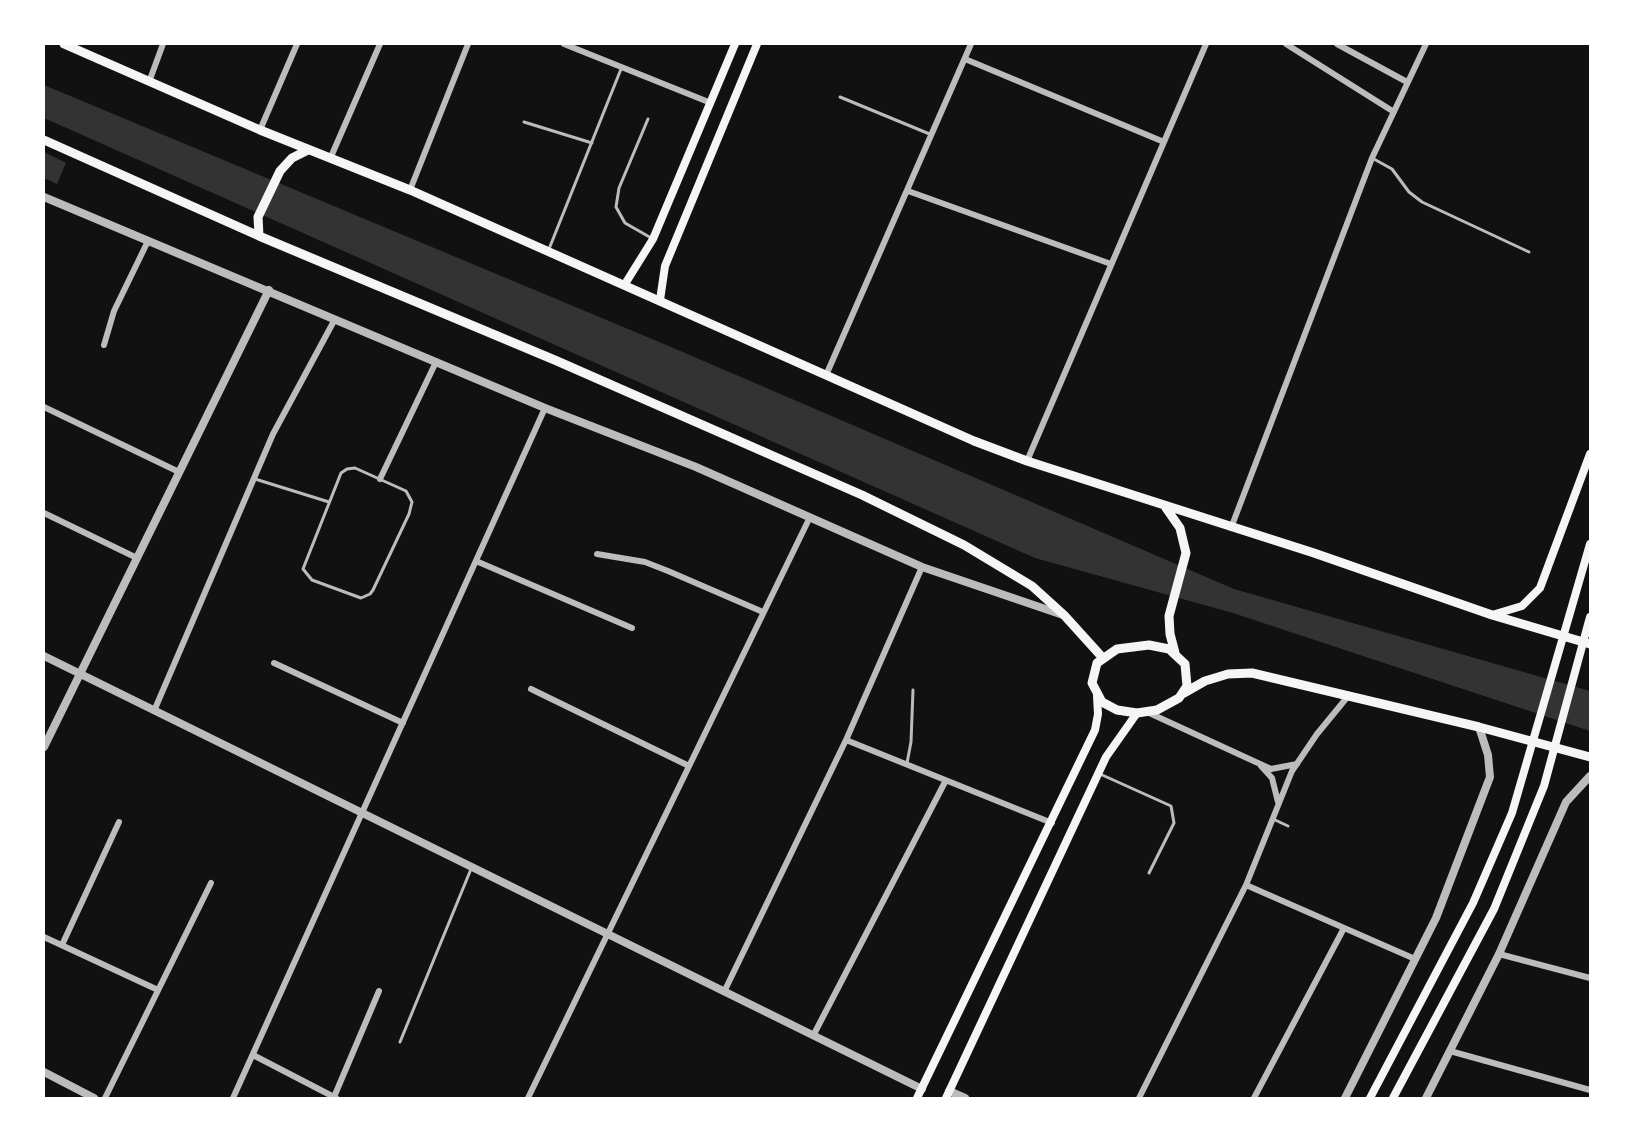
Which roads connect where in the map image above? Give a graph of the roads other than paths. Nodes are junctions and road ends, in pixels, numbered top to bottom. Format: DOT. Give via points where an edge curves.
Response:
graph roads {
  1 [pos="64,44"];
  2 [pos="163,44"];
  3 [pos="297,44"];
  4 [pos="380,44"];
  5 [pos="468,44"];
  6 [pos="564,44"];
  7 [pos="735,44"];
  8 [pos="757,44"];
  9 [pos="971,44"];
  10 [pos="1206,44"];
  11 [pos="1286,44"];
  12 [pos="1337,44"];
  13 [pos="1426,44"];
  14 [pos="965,59"];
  15 [pos="622,67"];
  16 [pos="149,82"];
  17 [pos="1407,82"];
  18 [pos="840,97"];
  19 [pos="711,103"];
  20 [pos="1394,112"];
  21 [pos="648,119"];
  22 [pos="524,122"];
  23 [pos="260,130"];
  24 [pos="932,135"];
  25 [pos="44,140"];
  26 [pos="1164,142"];
  27 [pos="592,143"];
  28 [pos="308,150"];
  29 [pos="1372,158"];
  30 [pos="330,159"];
  31 [pos="410,190"];
  32 [pos="908,191"];
  33 [pos="44,196"];
  34 [pos="259,236"];
  35 [pos="652,239"];
  36 [pos="148,241"];
  37 [pos="549,251"];
  38 [pos="1529,252"];
  39 [pos="1111,264"];
  40 [pos="625,284"];
  41 [pos="269,290"];
  42 [pos="660,300"];
  43 [pos="335,319"];
  44 [pos="104,345"];
  45 [pos="436,362"];
  46 [pos="827,373"];
  47 [pos="44,407"];
  48 [pos="545,408"];
  49 [pos="1590,454"];
  50 [pos="1027,461"];
  51 [pos="179,472"];
  52 [pos="253,478"];
  53 [pos="380,479"];
  54 [pos="329,502"];
  55 [pos="1165,507"];
  56 [pos="44,513"];
  57 [pos="810,517"];
  58 [pos="1231,528"];
  59 [pos="1590,543"];
  60 [pos="597,554"];
  61 [pos="137,558"];
  62 [pos="476,561"];
  63 [pos="922,567"];
  64 [pos="763,612"];
  65 [pos="1064,615"];
  66 [pos="1492,615"];
  67 [pos="1590,617"];
  68 [pos="632,628"];
  69 [pos="1590,644"];
  70 [pos="1175,653"];
  71 [pos="44,656"];
  72 [pos="1102,657"];
  73 [pos="274,663"];
  74 [pos="80,674"];
  75 [pos="531,689"];
  76 [pos="913,690"];
  77 [pos="1184,693"];
  78 [pos="1349,695"];
  79 [pos="1097,696"];
  80 [pos="154,711"];
  81 [pos="1142,713"];
  82 [pos="403,723"];
  83 [pos="1479,727"];
  84 [pos="846,740"];
  85 [pos="44,747"];
  86 [pos="1590,757"];
  87 [pos="907,763"];
  88 [pos="1259,764"];
  89 [pos="1298,764"];
  90 [pos="689,766"];
  91 [pos="1099,773"];
  92 [pos="1590,776"];
  93 [pos="945,782"];
  94 [pos="1278,806"];
  95 [pos="362,813"];
  96 [pos="1273,819"];
  97 [pos="119,822"];
  98 [pos="1052,823"];
  99 [pos="1288,826"];
  100 [pos="471,867"];
  101 [pos="1149,873"];
  102 [pos="211,883"];
  103 [pos="1246,885"];
  104 [pos="1344,928"];
  105 [pos="608,934"];
  106 [pos="44,937"];
  107 [pos="62,945"];
  108 [pos="1499,954"];
  109 [pos="1415,959"];
  110 [pos="1590,978"];
  111 [pos="158,990"];
  112 [pos="379,991"];
  113 [pos="724,992"];
  114 [pos="813,1036"];
  115 [pos="400,1042"];
  116 [pos="1450,1051"];
  117 [pos="253,1055"];
  118 [pos="44,1072"];
  119 [pos="922,1089"];
  120 [pos="1590,1090"];
  121 [pos="948,1095"];
  122 [pos="94,1098"];
  123 [pos="105,1098"];
  124 [pos="233,1098"];
  125 [pos="335,1098"];
  126 [pos="528,1098"];
  127 [pos="917,1098"];
  128 [pos="965,1098"];
  129 [pos="1139,1098"];
  130 [pos="1254,1098"];
  131 [pos="1345,1098"];
  132 [pos="1370,1098"];
  133 [pos="1393,1098"];
  134 [pos="1426,1098"];
  1 -- 16 [label="main road"];
  2 -- 16 [label="street"];
  3 -- 23 [label="street"];
  4 -- 30 [label="street"];
  5 -- 31 [label="street"];
  6 -- 15 [label="street"];
  7 -- 19 [label="main road"];
  8 -- 42 [label="main road" via="665,266"];
  9 -- 14 [label="street"];
  10 -- 26 [label="street"];
  11 -- 20 [label="street"];
  12 -- 17 [label="street"];
  13 -- 17 [label="street"];
  14 -- 24 [label="street"];
  14 -- 26 [label="street"];
  15 -- 19 [label="street"];
  15 -- 27 [label="lane"];
  16 -- 23 [label="main road"];
  17 -- 20 [label="street"];
  18 -- 24 [label="lane"];
  19 -- 35 [label="main road"];
  20 -- 29 [label="street"];
  21 -- 35 [label="lane" via="619,188 616,207 625,223"];
  22 -- 27 [label="lane"];
  23 -- 28 [label="main road"];
  24 -- 32 [label="street"];
  25 -- 34 [label="main road"];
  26 -- 39 [label="street"];
  27 -- 37 [label="lane"];
  28 -- 30 [label="main road"];
  28 -- 34 [label="main road" via="279,171 258,217"];
  29 -- 38 [label="lane" via="1399,176 1409,192 1422,202"];
  29 -- 58 [label="street"];
  30 -- 31 [label="main road"];
  31 -- 37 [label="main road"];
  32 -- 39 [label="street"];
  32 -- 46 [label="street"];
  33 -- 36 [label="street"];
  34 -- 65 [label="main road" via="862,495 1012,572"];
  35 -- 40 [label="main road"];
  36 -- 41 [label="street"];
  36 -- 44 [label="street" via="114,310"];
  37 -- 40 [label="main road"];
  39 -- 50 [label="street"];
  40 -- 42 [label="main road"];
  41 -- 43 [label="street"];
  41 -- 51 [label="street"];
  42 -- 46 [label="main road"];
  43 -- 45 [label="street"];
  43 -- 52 [label="street"];
  45 -- 48 [label="street"];
  45 -- 53 [label="street"];
  46 -- 50 [label="main road" via="974,441"];
  47 -- 51 [label="street"];
  48 -- 57 [label="street"];
  48 -- 62 [label="street"];
  49 -- 66 [label="main road" via="1540,588 1522,606"];
  50 -- 55 [label="main road"];
  51 -- 61 [label="street"];
  52 -- 54 [label="lane"];
  52 -- 80 [label="street"];
  53 -- 54 [label="lane" via="355,468 347,469 341,473"];
  53 -- 54 [label="lane" via="406,491 412,508 373,590 366,597 355,597 305,574 303,564"];
  55 -- 58 [label="main road"];
  55 -- 70 [label="main road" via="1174,516 1184,540 1184,567 1171,606 1170,634"];
  56 -- 61 [label="street"];
  57 -- 63 [label="street"];
  57 -- 64 [label="street"];
  58 -- 66 [label="main road"];
  59 -- 132 [label="main road" via="1512,813 1473,903"];
  60 -- 64 [label="street" via="645,562"];
  61 -- 74 [label="street"];
  62 -- 68 [label="street"];
  62 -- 82 [label="street"];
  63 -- 65 [label="street"];
  63 -- 84 [label="street"];
  64 -- 90 [label="street"];
  65 -- 72 [label="main road"];
  66 -- 69 [label="main road"];
  67 -- 133 [label="main road" via="1544,786 1494,909"];
  70 -- 72 [label="main road" via="1162,647 1138,645"];
  70 -- 77 [label="main road" via="1187,671"];
  71 -- 74 [label="street"];
  72 -- 79 [label="main road" via="1092,676"];
  73 -- 82 [label="street"];
  74 -- 80 [label="street"];
  74 -- 85 [label="street"];
  75 -- 90 [label="street"];
  76 -- 87 [label="lane" via="912,742"];
  77 -- 78 [label="main road" via="1220,676 1252,673"];
  77 -- 81 [label="main road" via="1174,703"];
  78 -- 83 [label="main road"];
  78 -- 89 [label="street"];
  79 -- 81 [label="main road" via="1117,710"];
  79 -- 98 [label="main road" via="1095,730"];
  80 -- 95 [label="street"];
  81 -- 88 [label="street"];
  81 -- 91 [label="main road" via="1115,741"];
  82 -- 95 [label="street"];
  83 -- 86 [label="main road"];
  83 -- 109 [label="street" via="1490,777 1436,918"];
  84 -- 87 [label="street"];
  84 -- 113 [label="street"];
  87 -- 93 [label="street"];
  88 -- 89 [label="street" via="1280,769"];
  88 -- 94 [label="street" via="1272,778"];
  89 -- 94 [label="street"];
  90 -- 105 [label="street"];
  91 -- 101 [label="lane" via="1171,806 1174,823"];
  91 -- 121 [label="main road"];
  92 -- 108 [label="street" via="1566,802"];
  93 -- 98 [label="street"];
  93 -- 114 [label="street"];
  94 -- 96 [label="street"];
  95 -- 100 [label="street"];
  95 -- 117 [label="street"];
  96 -- 99 [label="lane"];
  96 -- 103 [label="street"];
  97 -- 107 [label="street"];
  98 -- 119 [label="main road"];
  100 -- 105 [label="street"];
  100 -- 115 [label="lane"];
  102 -- 111 [label="street"];
  103 -- 104 [label="street"];
  103 -- 129 [label="street"];
  104 -- 109 [label="street"];
  104 -- 130 [label="street"];
  105 -- 113 [label="street"];
  105 -- 126 [label="street"];
  106 -- 107 [label="street"];
  107 -- 111 [label="street"];
  108 -- 110 [label="street"];
  108 -- 116 [label="street"];
  109 -- 131 [label="street"];
  111 -- 123 [label="street"];
  112 -- 125 [label="street"];
  113 -- 114 [label="street"];
  114 -- 119 [label="street"];
  116 -- 120 [label="street"];
  116 -- 134 [label="street"];
  117 -- 124 [label="street"];
  117 -- 125 [label="street"];
  118 -- 122 [label="street"];
  119 -- 127 [label="main road"];
  121 -- 128 [label="street"];
}
